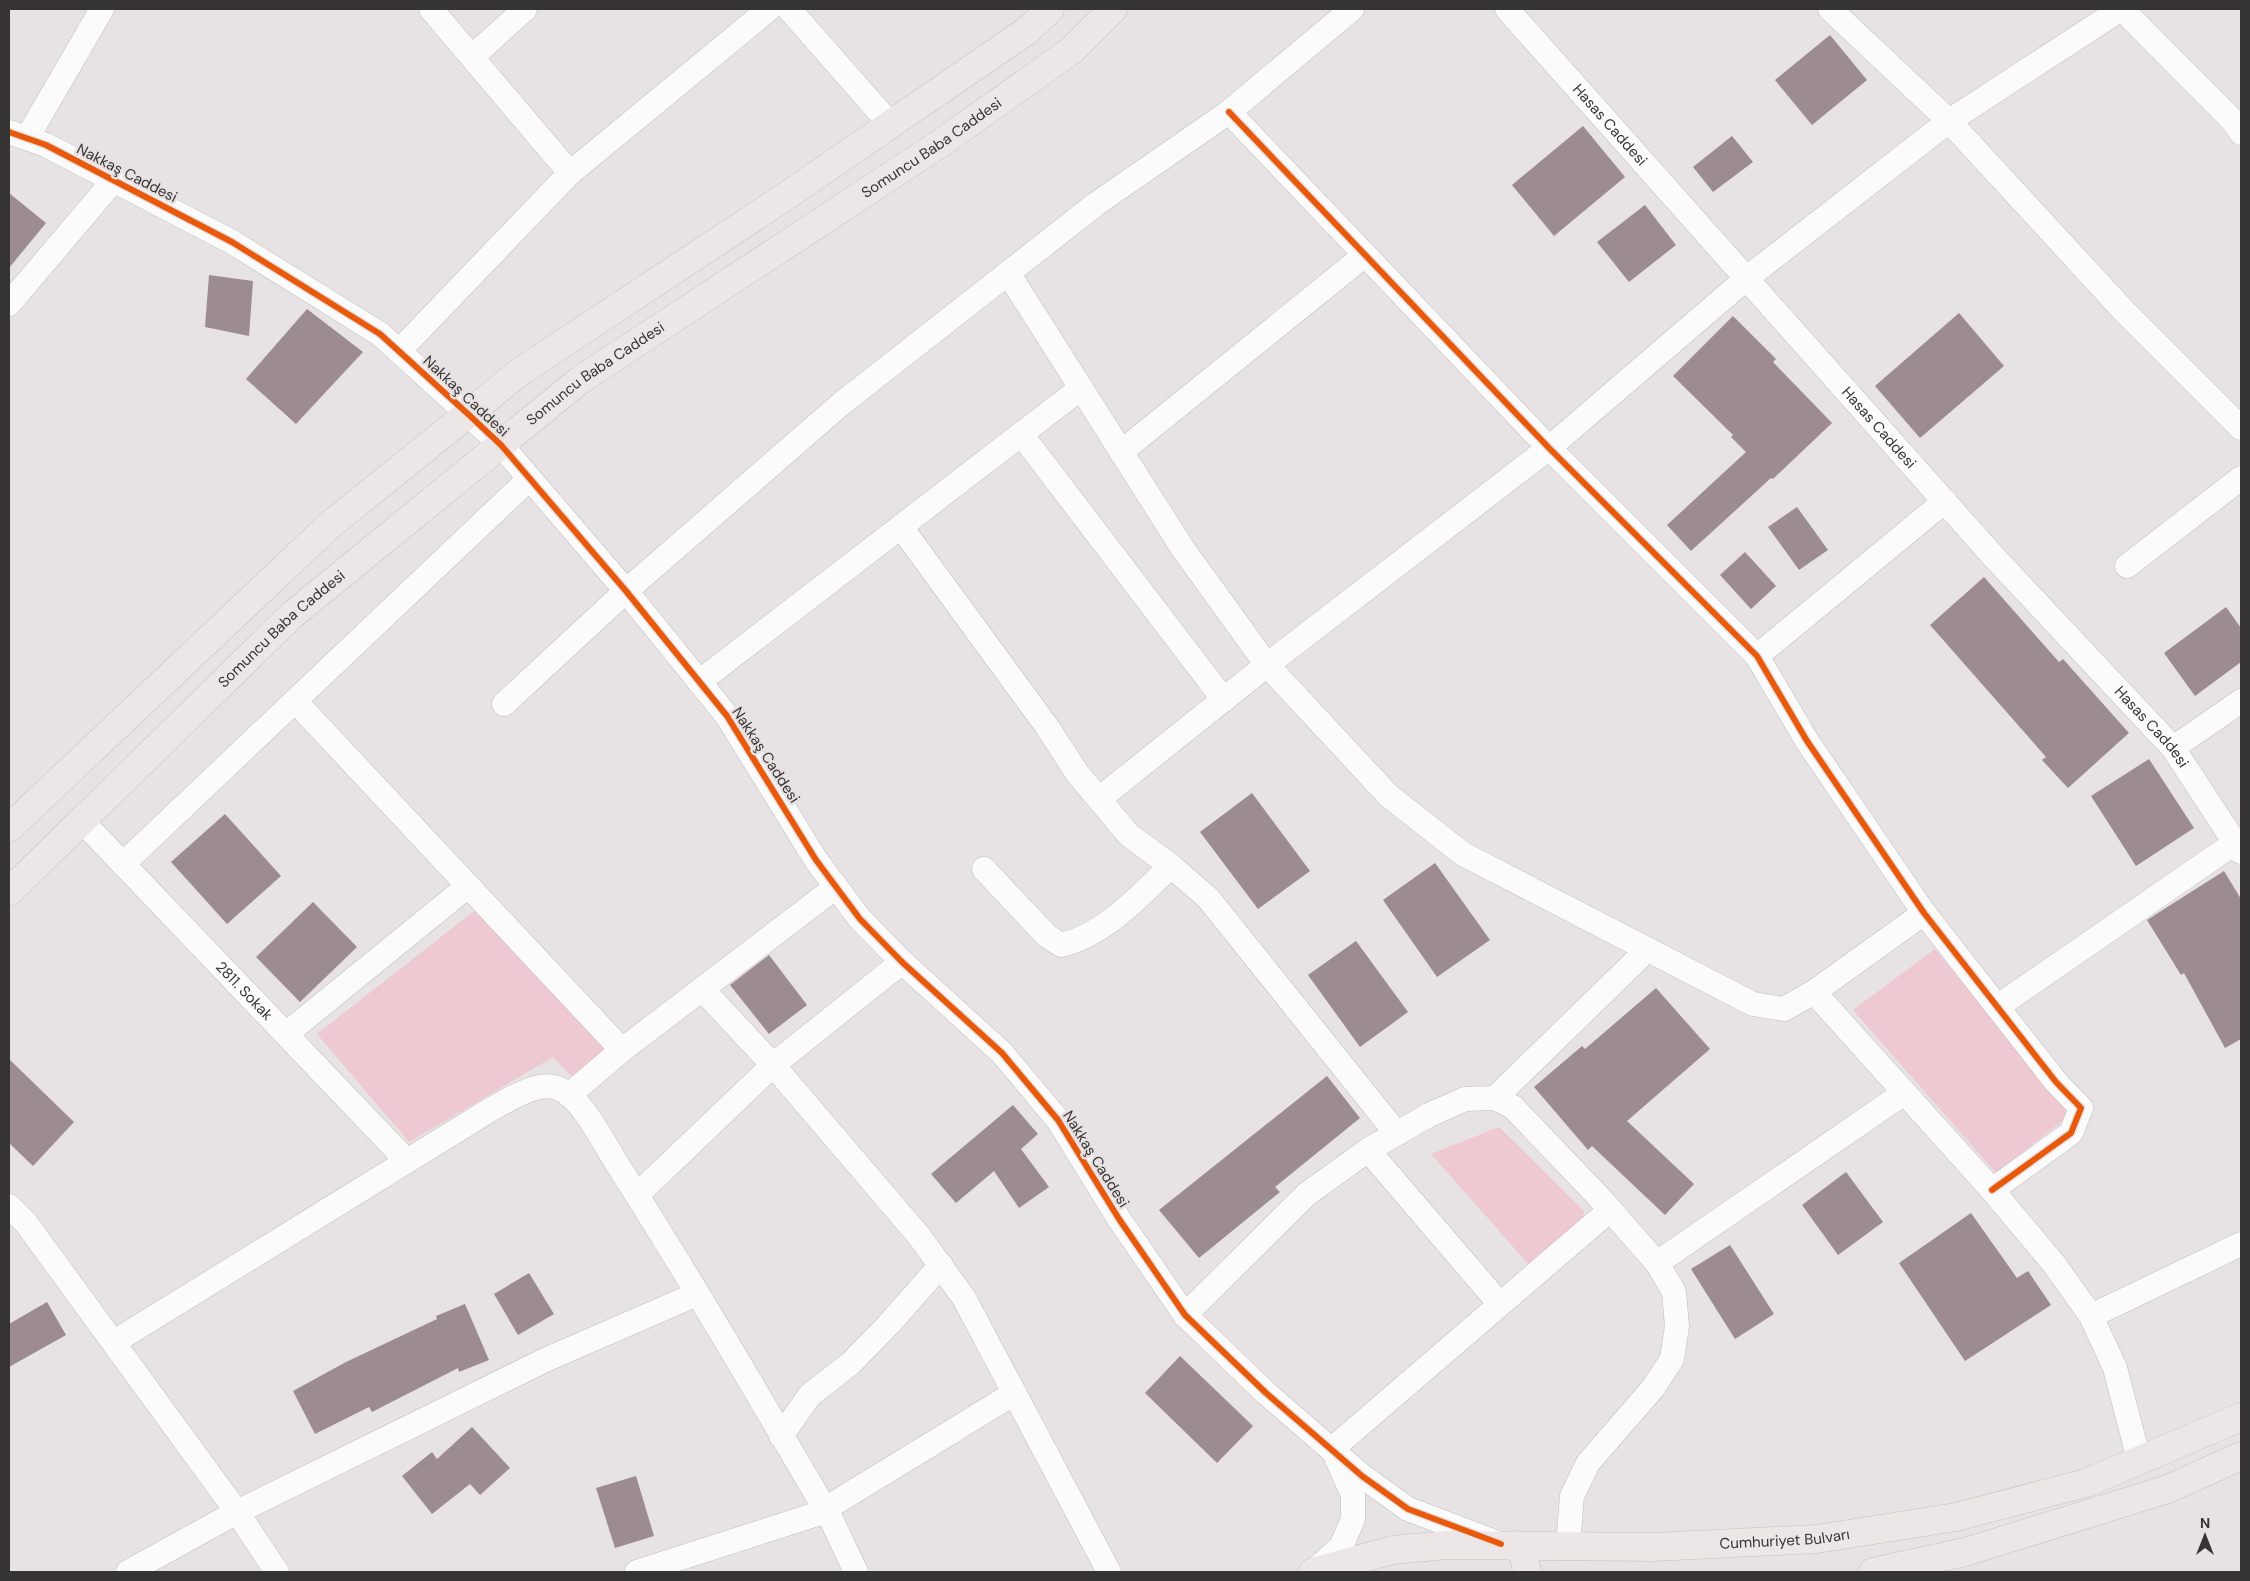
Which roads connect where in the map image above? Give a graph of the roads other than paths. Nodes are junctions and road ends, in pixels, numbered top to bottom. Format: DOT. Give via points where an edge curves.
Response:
graph roads {
  1 [pos="102,9"];
  2 [pos="431,9"];
  3 [pos="525,9"];
  4 [pos="769,9"];
  5 [pos="789,9"];
  6 [pos="1050,9"];
  7 [pos="1114,9"];
  8 [pos="1352,9"];
  9 [pos="1507,9"];
  10 [pos="1830,9"];
  11 [pos="2122,9"];
  12 [pos="472,57"];
  13 [pos="1229,112"];
  14 [pos="1949,121"];
  15 [pos="890,124"];
  16 [pos="2241,133"];
  17 [pos="18,135"];
  18 [pos="570,173"];
  19 [pos="114,180"];
  20 [pos="1365,255"];
  21 [pos="1008,273"];
  22 [pos="1746,278"];
  23 [pos="9,304"];
  24 [pos="399,351"];
  25 [pos="1081,388"];
  26 [pos="468,414"];
  27 [pos="2241,428"];
  28 [pos="1021,434"];
  29 [pos="501,445"];
  30 [pos="1549,448"];
  31 [pos="1121,452"];
  32 [pos="2241,478"];
  33 [pos="529,479"];
  34 [pos="1945,501"];
  35 [pos="901,527"];
  36 [pos="2127,566"];
  37 [pos="626,591"];
  38 [pos="1757,656"];
  39 [pos="1267,665"];
  40 [pos="699,682"];
  41 [pos="1224,700"];
  42 [pos="295,701"];
  43 [pos="2241,701"];
  44 [pos="504,704"];
  45 [pos="2173,748"];
  46 [pos="1099,799"];
  47 [pos="82,821"];
  48 [pos="9,828"];
  49 [pos="2238,847"];
  50 [pos="123,864"];
  51 [pos="1171,866"];
  52 [pos="984,869"];
  53 [pos="468,886"];
  54 [pos="836,887"];
  55 [pos="9,892"];
  56 [pos="1924,913"];
  57 [pos="1648,950"];
  58 [pos="902,962"];
  59 [pos="702,989"];
  60 [pos="1814,992"];
  61 [pos="1997,1007"];
  62 [pos="286,1034"];
  63 [pos="622,1050"];
  64 [pos="773,1065"];
  65 [pos="1904,1093"];
  66 [pos="569,1095"];
  67 [pos="1495,1098"];
  68 [pos="1396,1134"];
  69 [pos="1368,1150"];
  70 [pos="407,1161"];
  71 [pos="1992,1190"];
  72 [pos="637,1196"];
  73 [pos="9,1206"];
  74 [pos="1610,1210"];
  75 [pos="2241,1244"];
  76 [pos="1657,1263"];
  77 [pos="941,1265"];
  78 [pos="697,1294"];
  79 [pos="1499,1303"];
  80 [pos="1185,1315"];
  81 [pos="2090,1316"];
  82 [pos="114,1342"];
  83 [pos="1013,1394"];
  84 [pos="2241,1417"];
  85 [pos="781,1436"];
  86 [pos="1332,1449"];
  87 [pos="2241,1456"];
  88 [pos="2140,1460"];
  89 [pos="826,1509"];
  90 [pos="237,1512"];
  91 [pos="1508,1545"];
  92 [pos="1568,1546"];
  93 [pos="1376,1555"];
  94 [pos="128,1572"];
  95 [pos="277,1572"];
  96 [pos="637,1572"];
  97 [pos="856,1572"];
  98 [pos="1108,1572"];
  99 [pos="1313,1572"];
  100 [pos="1352,1572"];
  101 [pos="1527,1572"];
  102 [pos="1873,1572"];
  1 -- 17 [label="street"];
  2 -- 12 [label="street"];
  3 -- 12 [label="street"];
  4 -- 18 [label="street"];
  5 -- 15 [label="street"];
  6 -- 15 [label="main road" via="1028,30"];
  7 -- 29 [label="main road, Somuncu Baba Caddesi" via="1064,56 941,143 580,380"];
  8 -- 13 [label="street"];
  9 -- 22 [label="street, Hasas Caddesi"];
  10 -- 14 [label="street"];
  11 -- 14 [label="street"];
  11 -- 16 [label="street" via="2233,121"];
  12 -- 18 [label="street"];
  13 -- 20 [label="street"];
  13 -- 21 [label="street" via="1096,204"];
  14 -- 22 [label="street"];
  14 -- 27 [label="street" via="2124,311"];
  15 -- 26 [label="main road" via="520,372"];
  17 -- 19 [label="street, Nakkaş Caddesi" via="46,145"];
  18 -- 24 [label="street"];
  19 -- 23 [label="street"];
  19 -- 24 [label="street, Nakkaş Caddesi" via="232,242 380,334"];
  20 -- 30 [label="street"];
  20 -- 31 [label="street"];
  21 -- 25 [label="street"];
  21 -- 37 [label="street" via="841,404"];
  22 -- 30 [label="street"];
  22 -- 34 [label="street, Hasas Caddesi"];
  24 -- 26 [label="street, Nakkaş Caddesi"];
  25 -- 28 [label="street"];
  25 -- 31 [label="street"];
  26 -- 29 [label="street, Nakkaş Caddesi"];
  26 -- 48 [label="main road" via="331,524"];
  28 -- 35 [label="street"];
  28 -- 41 [label="street"];
  29 -- 33 [label="street, Nakkaş Caddesi"];
  29 -- 47 [label="main road, Somuncu Baba Caddesi" via="292,615"];
  30 -- 38 [label="street"];
  30 -- 39 [label="street"];
  31 -- 39 [label="street" via="1183,548"];
  32 -- 36 [label="street"];
  33 -- 37 [label="street, Nakkaş Caddesi"];
  33 -- 42 [label="street"];
  34 -- 38 [label="street"];
  34 -- 45 [label="street, Hasas Caddesi"];
  35 -- 40 [label="street"];
  35 -- 46 [label="street"];
  37 -- 40 [label="street, Nakkaş Caddesi"];
  37 -- 44 [label="street"];
  38 -- 56 [label="street" via="1807,741"];
  39 -- 41 [label="street"];
  39 -- 57 [label="street" via="1388,796 1463,854"];
  40 -- 54 [label="street, Nakkaş Caddesi" via="727,716"];
  41 -- 46 [label="street"];
  42 -- 50 [label="street"];
  42 -- 53 [label="street"];
  43 -- 45 [label="street"];
  45 -- 49 [label="street, Hasas Caddesi"];
  46 -- 51 [label="street" via="1129,834"];
  47 -- 50 [label="street, 2811. Sokak"];
  47 -- 55 [label="main road, Somuncu Baba Caddesi"];
  49 -- 61 [label="street"];
  50 -- 62 [label="street, 2811. Sokak"];
  51 -- 52 [label="street" via="1110,921 1061,945 1047,936"];
  51 -- 68 [label="street" via="1208,898"];
  53 -- 62 [label="street"];
  53 -- 63 [label="street"];
  54 -- 58 [label="street, Nakkaş Caddesi" via="860,919"];
  54 -- 59 [label="street"];
  56 -- 60 [label="street"];
  56 -- 61 [label="street"];
  57 -- 60 [label="street" via="1752,1004 1784,1009"];
  57 -- 67 [label="street"];
  58 -- 64 [label="street"];
  58 -- 80 [label="street, Nakkaş Caddesi" via="1002,1053 1058,1120 1119,1219"];
  59 -- 63 [label="street"];
  59 -- 64 [label="street"];
  60 -- 65 [label="street"];
  61 -- 71 [label="street" via="2056,1082 2081,1108 2071,1133"];
  62 -- 70 [label="street, 2811. Sokak"];
  63 -- 66 [label="street"];
  64 -- 72 [label="street"];
  64 -- 77 [label="street"];
  65 -- 71 [label="street"];
  65 -- 76 [label="street"];
  66 -- 70 [label="street" via="560,1088 542,1086 522,1093"];
  66 -- 72 [label="street" via="577,1101"];
  67 -- 68 [label="street" via="1465,1099"];
  67 -- 74 [label="street" via="1513,1107"];
  68 -- 69 [label="street"];
  69 -- 79 [label="street"];
  69 -- 80 [label="street" via="1308,1194"];
  70 -- 82 [label="street"];
  71 -- 81 [label="street" via="2054,1264"];
  72 -- 78 [label="street"];
  73 -- 82 [label="street" via="26,1223"];
  74 -- 76 [label="street"];
  74 -- 79 [label="street"];
  75 -- 81 [label="street"];
  76 -- 92 [label="street" via="1674,1292 1677,1326 1672,1359 1654,1388 1588,1463 1572,1496"];
  77 -- 83 [label="street" via="964,1298"];
  77 -- 85 [label="street" via="851,1363 810,1395"];
  78 -- 85 [label="street"];
  78 -- 90 [label="street" via="545,1360"];
  79 -- 86 [label="street"];
  80 -- 86 [label="street, Nakkaş Caddesi" via="1266,1393"];
  81 -- 88 [label="street" via="2115,1368"];
  82 -- 90 [label="street"];
  83 -- 89 [label="street"];
  83 -- 98 [label="street"];
  84 -- 88 [label="main road, Cumhuriyet Bulvarı"];
  85 -- 89 [label="street"];
  86 -- 91 [label="street, Nakkaş Caddesi" via="1408,1510"];
  86 -- 99 [label="street" via="1353,1494 1353,1519 1341,1547"];
  87 -- 102 [label="main road" via="2168,1489 1965,1552"];
  88 -- 92 [label="main road, Cumhuriyet Bulvarı" via="2086,1483 1956,1518 1817,1539 1654,1547"];
  89 -- 96 [label="street"];
  89 -- 97 [label="street"];
  90 -- 94 [label="street"];
  90 -- 95 [label="street"];
  91 -- 92 [label="main road, Cumhuriyet Bulvarı"];
  91 -- 93 [label="main road, Cumhuriyet Bulvarı" via="1447,1545 1393,1550"];
  91 -- 101 [label="main road" via="1524,1556"];
  93 -- 99 [label="main road, Cumhuriyet Bulvarı"];
  93 -- 100 [label="main road"];
}
